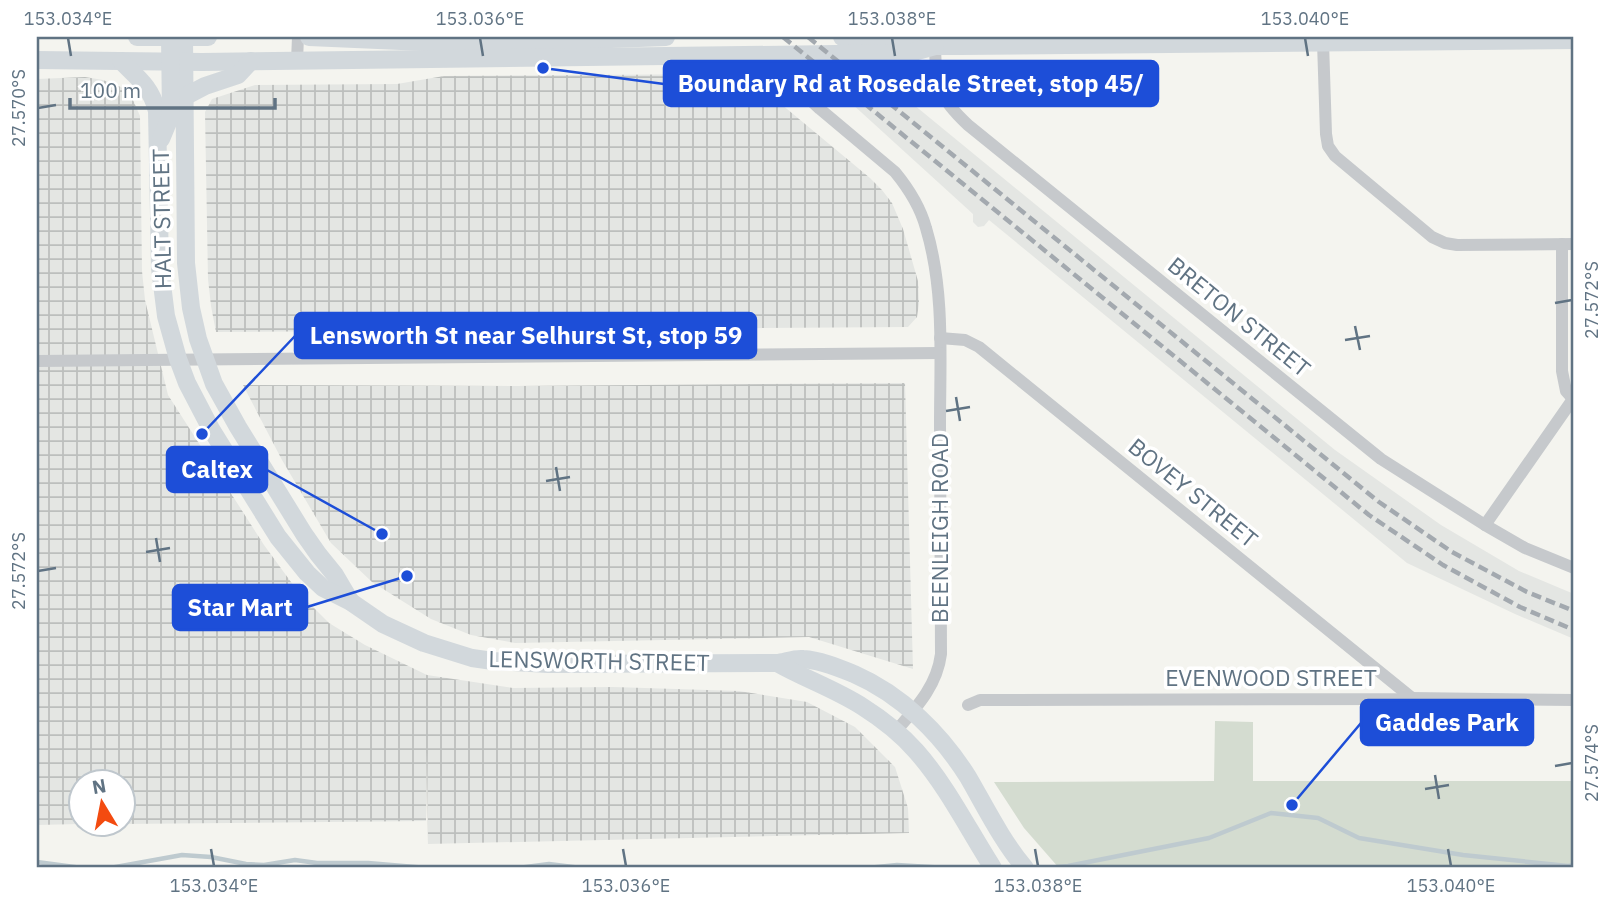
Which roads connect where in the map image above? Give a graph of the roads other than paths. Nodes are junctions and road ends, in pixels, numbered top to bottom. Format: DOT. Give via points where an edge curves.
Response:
graph roads {
  1 [pos="137,37"];
  2 [pos="170,37"];
  3 [pos="184,37"];
  4 [pos="208,37"];
  5 [pos="298,37"];
  6 [pos="309,37"];
  7 [pos="666,37"];
  8 [pos="842,37"];
  9 [pos="1574,40"];
  10 [pos="935,41"];
  11 [pos="1324,43"];
  12 [pos="763,55"];
  13 [pos="37,60"];
  14 [pos="121,61"];
  15 [pos="251,61"];
  16 [pos="297,61"];
  17 [pos="177,62"];
  18 [pos="805,95"];
  19 [pos="184,97"];
  20 [pos="158,145"];
  21 [pos="1568,244"];
  22 [pos="940,338"];
  23 [pos="940,353"];
  24 [pos="178,359"];
  25 [pos="204,359"];
  26 [pos="37,361"];
  27 [pos="1574,399"];
  28 [pos="1485,525"];
  29 [pos="1574,568"];
  30 [pos="351,602"];
  31 [pos="777,663"];
  32 [pos="1412,698"];
  33 [pos="1574,699"];
  34 [pos="968,705"];
  35 [pos="913,711"];
  36 [pos="896,731"];
  37 [pos="993,868"];
  38 [pos="1025,868"];
  1 -- 2 [label="main road"];
  2 -- 3 [label="main road"];
  2 -- 17 [label="main road, HALT STREET"];
  3 -- 4 [label="main road"];
  3 -- 17 [label="main road, HALT STREET"];
  5 -- 16 [label="street"];
  6 -- 7 [label="main road" via="470,44"];
  8 -- 10 [label="main road"];
  9 -- 11 [label="main road"];
  10 -- 11 [label="main road"];
  10 -- 12 [label="main road" via="910,53"];
  10 -- 28 [label="street, BRETON STREET" via="941,92 968,125 1381,459"];
  11 -- 21 [label="street" via="1328,146 1432,237 1458,245"];
  12 -- 16 [label="main road"];
  12 -- 18 [label="main road" via="780,87"];
  13 -- 14 [label="main road"];
  14 -- 17 [label="main road"];
  14 -- 20 [label="main road" via="153,98"];
  15 -- 16 [label="main road"];
  15 -- 17 [label="main road"];
  15 -- 19 [label="main road" via="238,75"];
  17 -- 19 [label="main road, HALT STREET"];
  17 -- 20 [label="main road, HALT STREET" via="171,115"];
  18 -- 22 [label="street, BEENLEIGH ROAD" via="895,172 917,204 935,267"];
  19 -- 25 [label="main road, HALT STREET" via="187,276"];
  20 -- 24 [label="main road, HALT STREET" via="161,282"];
  21 -- 27 [label="street" via="1562,371 1566,391"];
  22 -- 23 [label="street, BEENLEIGH ROAD"];
  22 -- 32 [label="street, BOVEY STREET" via="979,347"];
  23 -- 25 [label="street"];
  23 -- 35 [label="street, BEENLEIGH ROAD" via="941,654 932,684"];
  24 -- 25 [label="street"];
  24 -- 26 [label="street"];
  24 -- 30 [label="main road, LENSWORTH STREET" via="211,429 278,537 323,588"];
  25 -- 30 [label="main road, LENSWORTH STREET" via="238,428"];
  27 -- 28 [label="street"];
  28 -- 29 [label="street, BRETON STREET"];
  30 -- 31 [label="main road, LENSWORTH STREET" via="383,624 424,643 493,662"];
  31 -- 35 [label="main road, LENSWORTH STREET" via="802,659 844,670 878,686"];
  31 -- 36 [label="main road, LENSWORTH STREET" via="845,696"];
  32 -- 33 [label="street, EVENWOOD STREET"];
  32 -- 34 [label="street, EVENWOOD STREET" via="980,700"];
  35 -- 36 [label="street, BEENLEIGH ROAD"];
  35 -- 38 [label="main road" via="953,756"];
  36 -- 37 [label="main road" via="929,766"];
}
